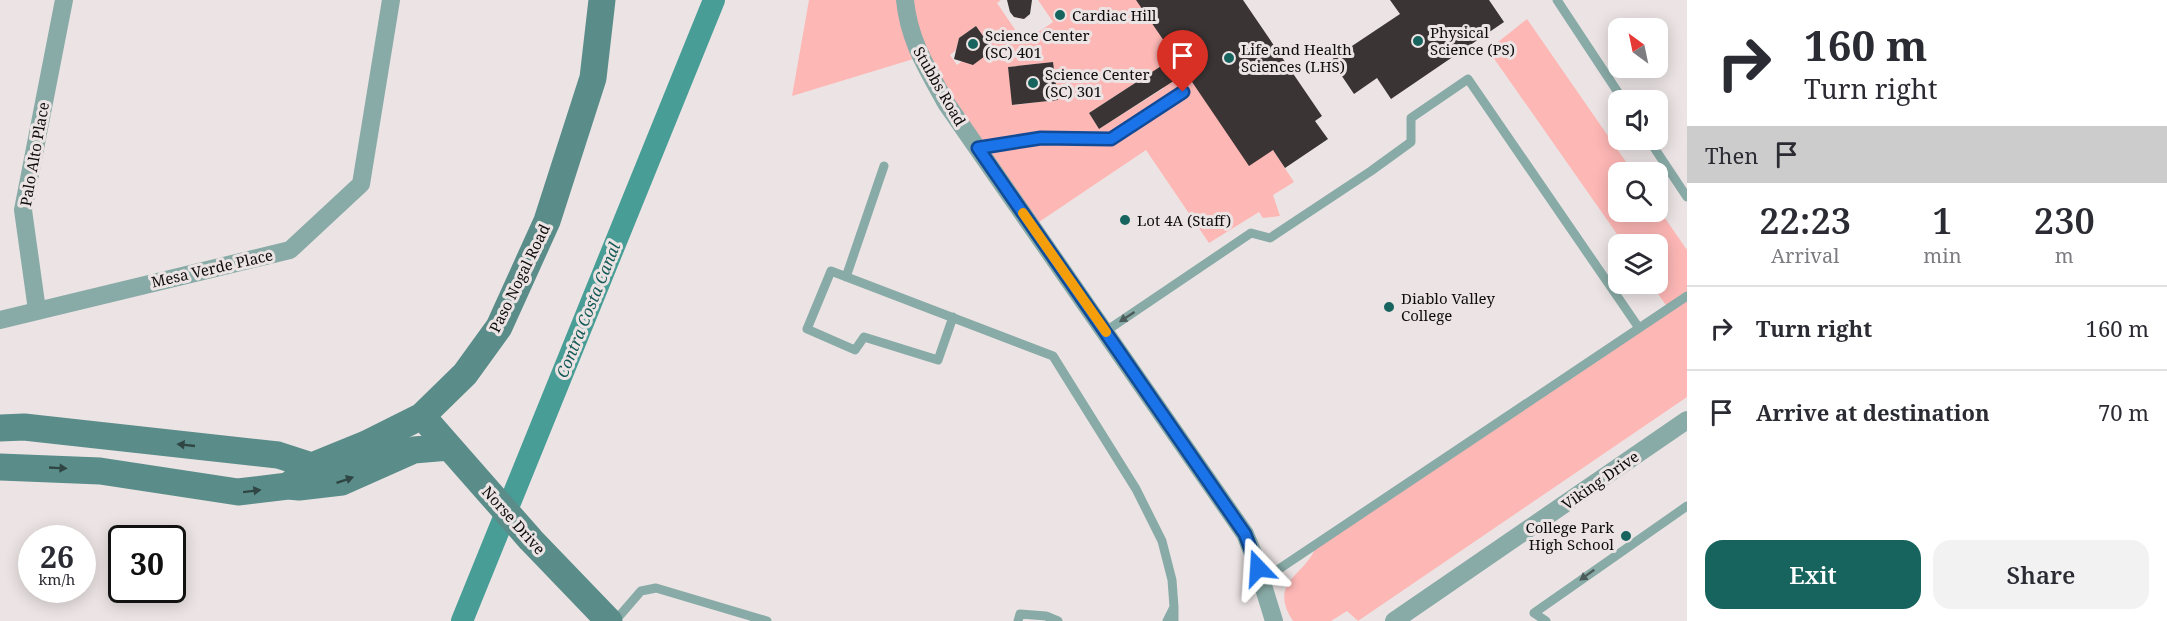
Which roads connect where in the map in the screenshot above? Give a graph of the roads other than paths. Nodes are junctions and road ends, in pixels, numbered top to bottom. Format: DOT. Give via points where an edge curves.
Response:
graph roads {
  1 [pos="64,0"];
  2 [pos="391,0"];
  3 [pos="602,0"];
  4 [pos="905,0"];
  5 [pos="1557,0"];
  6 [pos="1616,90"];
  7 [pos="1183,92"];
  8 [pos="978,148"];
  9 [pos="1656,150"];
  10 [pos="884,166"];
  11 [pos="1687,197"];
  12 [pos="846,277"];
  13 [pos="1687,296"];
  14 [pos="37,310"];
  15 [pos="953,318"];
  16 [pos="0,320"];
  17 [pos="1639,328"];
  18 [pos="1106,331"];
  19 [pos="422,416"];
  20 [pos="1687,420"];
  21 [pos="0,428"];
  22 [pos="449,447"];
  23 [pos="312,466"];
  24 [pos="0,467"];
  25 [pos="288,486"];
  26 [pos="1687,506"];
  27 [pos="1261,581"];
  28 [pos="1174,607"];
  29 [pos="609,621"];
  30 [pos="615,621"];
  31 [pos="767,621"];
  32 [pos="1018,621"];
  33 [pos="1058,621"];
  34 [pos="1167,621"];
  35 [pos="1174,621"];
  36 [pos="1274,621"];
  37 [pos="1394,621"];
  38 [pos="1546,621"];
  1 -- 14 [label="street, Palo Alto Place" via="23,210"];
  2 -- 14 [label="street, Mesa Verde Place" via="361,184 290,250"];
  3 -- 19 [label="street, Paso Nogal Road" via="593,78 547,222 499,327 465,374"];
  4 -- 8 [label="street, Stubbs Road" via="907,23 920,57"];
  5 -- 6 [label="lane"];
  7 -- 8 [label="lane" via="1111,139 1041,138"];
  8 -- 18 [label="street, Stubbs Road"];
  9 -- 11 [label="lane"];
  10 -- 12 [label="lane"];
  12 -- 15 [label="lane"];
  12 -- 15 [label="lane" via="831,271 807,329 855,350 864,337 938,360"];
  13 -- 17 [label="lane"];
  14 -- 16 [label="street, Mesa Verde Place"];
  15 -- 28 [label="lane" via="1053,356 1136,489 1162,541"];
  17 -- 18 [label="lane, one-way" via="1468,79 1411,118 1411,142 1371,171 1270,238 1251,232"];
  17 -- 27 [label="lane"];
  18 -- 27 [label="street, Stubbs Road" via="1245,534"];
  19 -- 22 [label="street, Norse Drive"];
  19 -- 23 [label="street, Paso Nogal Road"];
  20 -- 37 [label="street, Viking Drive"];
  23 -- 21 [label="street, one-way" via="278,455"];
  25 -- 22 [label="street, one-way" via="342,482 414,450"];
  22 -- 29 [label="street, Norse Drive"];
  23 -- 25 [label="street, Paso Nogal Road"];
  24 -- 25 [label="street, one-way" via="100,471 238,492"];
  26 -- 38 [label="lane, one-way" via="1534,613"];
  27 -- 36 [label="street, Stubbs Road"];
  28 -- 34 [label="lane"];
  28 -- 35 [label="lane"];
  30 -- 31 [label="lane" via="640,591 656,588"];
  32 -- 33 [label="lane" via="1020,614"];
}
